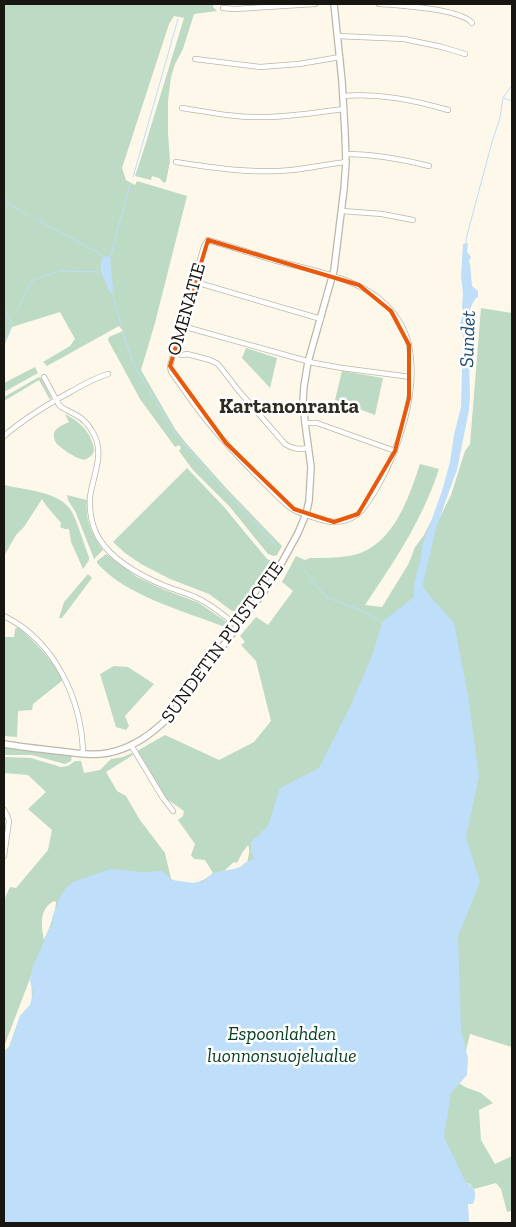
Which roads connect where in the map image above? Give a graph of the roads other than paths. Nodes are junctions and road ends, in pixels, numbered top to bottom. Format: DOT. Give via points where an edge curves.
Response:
graph roads {
  1 [pos="315,4"];
  2 [pos="334,4"];
  3 [pos="379,4"];
  4 [pos="223,8"];
  5 [pos="472,23"];
  6 [pos="338,36"];
  7 [pos="465,54"];
  8 [pos="340,57"];
  9 [pos="195,59"];
  10 [pos="343,96"];
  11 [pos="182,108"];
  12 [pos="344,109"];
  13 [pos="448,110"];
  14 [pos="346,154"];
  15 [pos="176,162"];
  16 [pos="346,162"];
  17 [pos="429,166"];
  18 [pos="342,211"];
  19 [pos="412,220"];
  20 [pos="333,276"];
  21 [pos="195,282"];
  22 [pos="321,319"];
  23 [pos="182,326"];
  24 [pos="174,353"];
  25 [pos="308,362"];
  26 [pos="108,374"];
  27 [pos="44,377"];
  28 [pos="411,378"];
  29 [pos="56,400"];
  30 [pos="305,423"];
  31 [pos="4,436"];
  32 [pos="309,448"];
  33 [pos="395,451"];
  34 [pos="306,514"];
  35 [pos="4,616"];
  36 [pos="237,626"];
  37 [pos="4,744"];
  38 [pos="132,745"];
  39 [pos="83,754"];
  40 [pos="4,810"];
  41 [pos="173,811"];
  42 [pos="4,856"];
  1 -- 4 [label="street"];
  2 -- 6 [label="street, SUNDETIN PUISTOTIE"];
  3 -- 5 [label="street" via="458,15"];
  6 -- 7 [label="street" via="404,40 442,46"];
  6 -- 8 [label="street, SUNDETIN PUISTOTIE"];
  8 -- 9 [label="street" via="260,66"];
  8 -- 10 [label="street, SUNDETIN PUISTOTIE"];
  10 -- 12 [label="street, SUNDETIN PUISTOTIE"];
  10 -- 13 [label="street" via="405,98"];
  11 -- 12 [label="street" via="262,118"];
  12 -- 14 [label="street, SUNDETIN PUISTOTIE"];
  14 -- 16 [label="street, SUNDETIN PUISTOTIE"];
  14 -- 17 [label="street" via="380,155"];
  15 -- 16 [label="street" via="259,171"];
  16 -- 18 [label="street, SUNDETIN PUISTOTIE"];
  18 -- 19 [label="street"];
  18 -- 20 [label="street, SUNDETIN PUISTOTIE"];
  20 -- 21 [label="street, OMENATIE" via="208,240"];
  20 -- 22 [label="street, SUNDETIN PUISTOTIE"];
  20 -- 28 [label="street, OMENATIE" via="359,285 391,310 409,344"];
  21 -- 22 [label="street"];
  21 -- 23 [label="street, OMENATIE"];
  22 -- 25 [label="street, SUNDETIN PUISTOTIE"];
  23 -- 24 [label="street, OMENATIE"];
  23 -- 25 [label="street"];
  24 -- 32 [label="street" via="218,364 285,444 297,449"];
  24 -- 34 [label="street, OMENATIE" via="171,372 206,420 282,500 294,510"];
  25 -- 28 [label="street"];
  25 -- 30 [label="street, SUNDETIN PUISTOTIE" via="304,391"];
  26 -- 29 [label="street"];
  27 -- 29 [label="street"];
  28 -- 33 [label="street, OMENATIE" via="406,415"];
  29 -- 31 [label="street"];
  29 -- 36 [label="street" via="63,409 85,422 96,439 99,462 90,506 95,530 107,550 141,574 197,598"];
  30 -- 32 [label="street, SUNDETIN PUISTOTIE"];
  30 -- 33 [label="street" via="317,423"];
  32 -- 34 [label="street, SUNDETIN PUISTOTIE" via="311,467"];
  33 -- 34 [label="street, OMENATIE" via="380,483 358,514 334,522"];
  34 -- 36 [label="street, SUNDETIN PUISTOTIE" via="275,575"];
  35 -- 39 [label="street" via="36,639 58,667 73,698"];
  36 -- 38 [label="street, SUNDETIN PUISTOTIE" via="170,716 152,733"];
  37 -- 39 [label="street, SUNDETIN PUISTOTIE"];
  38 -- 39 [label="street, SUNDETIN PUISTOTIE" via="105,754"];
  38 -- 41 [label="street"];
  40 -- 42 [label="street" via="9,821"];
}
